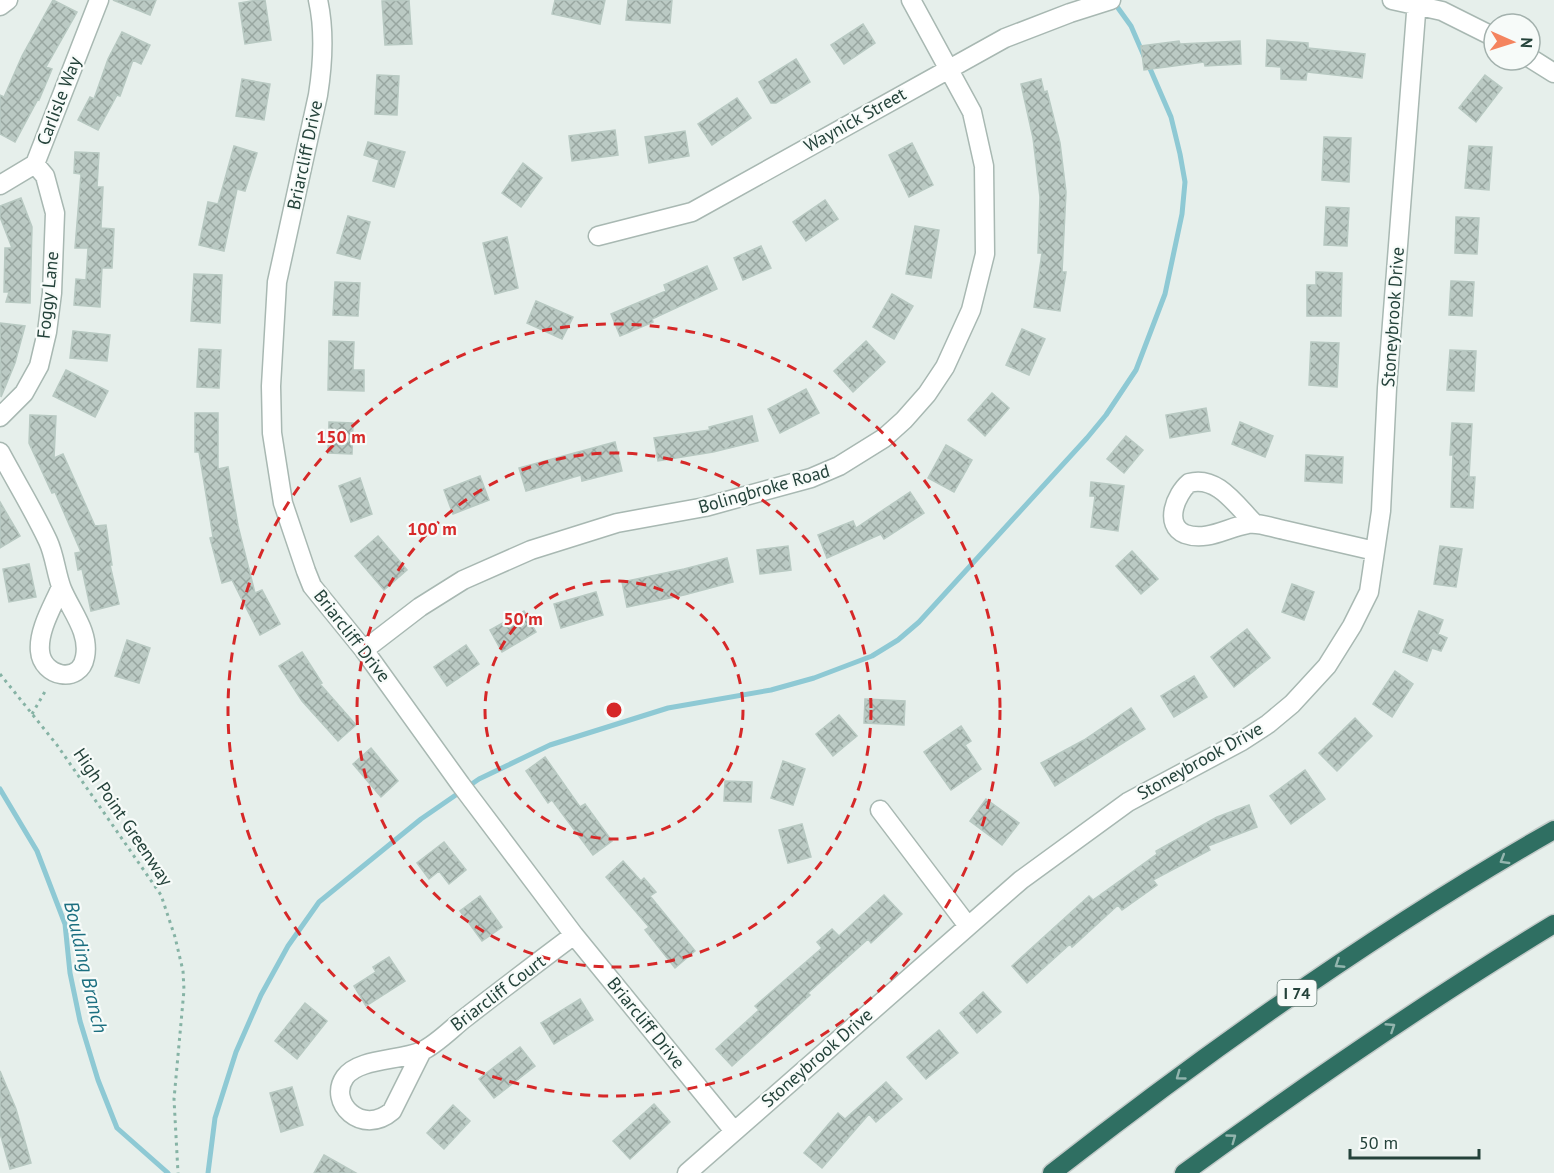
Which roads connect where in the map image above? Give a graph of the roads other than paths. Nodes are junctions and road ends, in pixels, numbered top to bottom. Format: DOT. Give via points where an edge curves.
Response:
graph roads {
  1 [pos="8,0"];
  2 [pos="99,0"];
  3 [pos="318,0"];
  4 [pos="911,0"];
  5 [pos="1112,0"];
  6 [pos="1392,0"];
  7 [pos="1417,3"];
  8 [pos="0,6"];
  9 [pos="1482,31"];
  10 [pos="949,68"];
  11 [pos="35,164"];
  12 [pos="0,185"];
  13 [pos="598,236"];
  14 [pos="0,417"];
  15 [pos="0,452"];
  16 [pos="1254,523"];
  17 [pos="1375,551"];
  18 [pos="61,587"];
  19 [pos="364,650"];
  20 [pos="880,810"];
  21 [pos="1554,830"];
  22 [pos="1554,924"];
  23 [pos="968,926"];
  24 [pos="574,935"];
  25 [pos="422,1051"];
  26 [pos="734,1131"];
  27 [pos="687,1173"];
  28 [pos="1052,1173"];
  29 [pos="1184,1173"];
  1 -- 8 [label="street"];
  2 -- 11 [label="street, Carlisle Way"];
  3 -- 19 [label="street, Briarcliff Drive" via="323,64 277,282 272,433 283,503 312,586"];
  4 -- 10 [label="street, Bolingbroke Road"];
  5 -- 10 [label="street, Waynick Street" via="1005,38"];
  6 -- 7 [label="street"];
  7 -- 9 [label="street"];
  7 -- 17 [label="street, Stoneybrook Drive"];
  10 -- 13 [label="street, Waynick Street" via="692,212"];
  10 -- 19 [label="street, Bolingbroke Road" via="972,112 984,166 985,254 971,310 945,367 904,420 862,453 811,478 705,507 617,523 531,550 463,580"];
  11 -- 12 [label="street, Carlisle Way"];
  11 -- 14 [label="street, Foggy Lane" via="45,176 55,213 48,323 39,366 24,393"];
  15 -- 18 [label="street" via="48,541"];
  16 -- 17 [label="street"];
  17 -- 23 [label="street, Stoneybrook Drive" via="1369,592 1352,626 1327,666 1292,704 1242,741 1128,802 1021,880"];
  18 -- 18 [label="street" via="39,649 47,669 63,675 80,669 86,649 85,635"];
  19 -- 24 [label="street, Briarcliff Drive"];
  20 -- 23 [label="street"];
  21 -- 28 [label="highway, I 74, one-way" via="1323,974"];
  29 -- 22 [label="highway, one-way" via="1368,1042"];
  23 -- 26 [label="street, Stoneybrook Drive"];
  24 -- 25 [label="street, Briarcliff Court"];
  24 -- 26 [label="street, Briarcliff Drive"];
  25 -- 25 [label="street, Briarcliff Court" via="353,1069 344,1077 341,1087 346,1109 355,1118 386,1117"];
  26 -- 27 [label="street, Stoneybrook Drive"];
}
